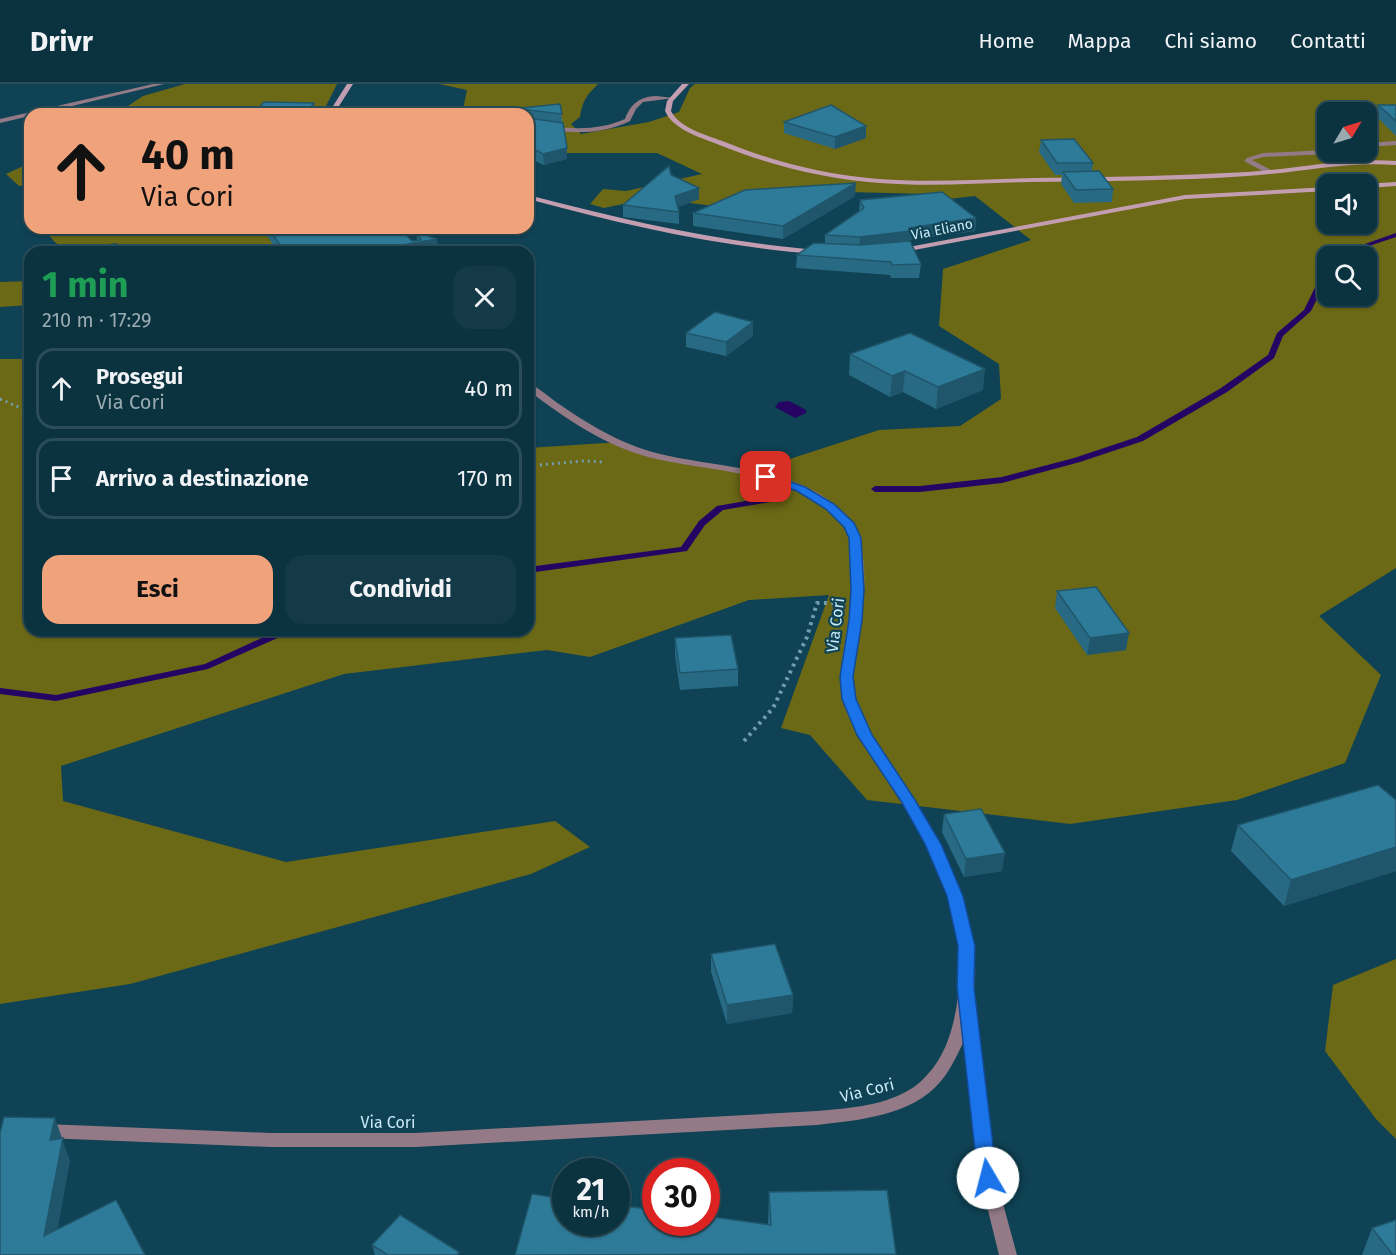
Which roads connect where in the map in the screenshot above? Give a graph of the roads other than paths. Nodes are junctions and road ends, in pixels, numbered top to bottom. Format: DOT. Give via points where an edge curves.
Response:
graph roads {
  1 [pos="161,84"];
  2 [pos="350,84"];
  3 [pos="686,84"];
  4 [pos="671,98"];
  5 [pos="57,108"];
  6 [pos="335,108"];
  7 [pos="24,115"];
  8 [pos="0,121"];
  9 [pos="534,126"];
  10 [pos="1396,143"];
  11 [pos="1377,144"];
  12 [pos="1317,153"];
  13 [pos="1396,163"];
  14 [pos="1268,172"];
  15 [pos="1396,184"];
  16 [pos="1377,185"];
  17 [pos="1317,190"];
  18 [pos="534,199"];
  19 [pos="887,252"];
  20 [pos="832,253"];
  21 [pos="534,390"];
  22 [pos="966,987"];
  23 [pos="34,1131"];
  24 [pos="1008,1255"];
  1 -- 5 [label="street"];
  2 -- 6 [label="street"];
  3 -- 4 [label="street"];
  4 -- 9 [label="street" via="655,97 640,103 628,120 598,130"];
  4 -- 14 [label="street" via="667,111 674,121 730,148 792,168 856,179 1095,179"];
  7 -- 8 [label="street"];
  10 -- 11 [label="street"];
  12 -- 14 [label="street" via="1249,159"];
  13 -- 14 [label="street" via="1356,161"];
  15 -- 16 [label="street"];
  17 -- 19 [label="street, Via Eliano" via="1185,197"];
  18 -- 20 [label="street" via="689,236"];
  21 -- 22 [label="street, Via Cori" via="620,442 651,454 750,472 801,489 830,506 850,526 856,547 858,590 846,677 849,699 865,735 913,809 946,875 964,930"];
  22 -- 23 [label="street, Via Cori" via="956,1038 934,1077 901,1101 850,1114 416,1140 271,1140"];
  22 -- 24 [label="street" via="988,1178"];
}
